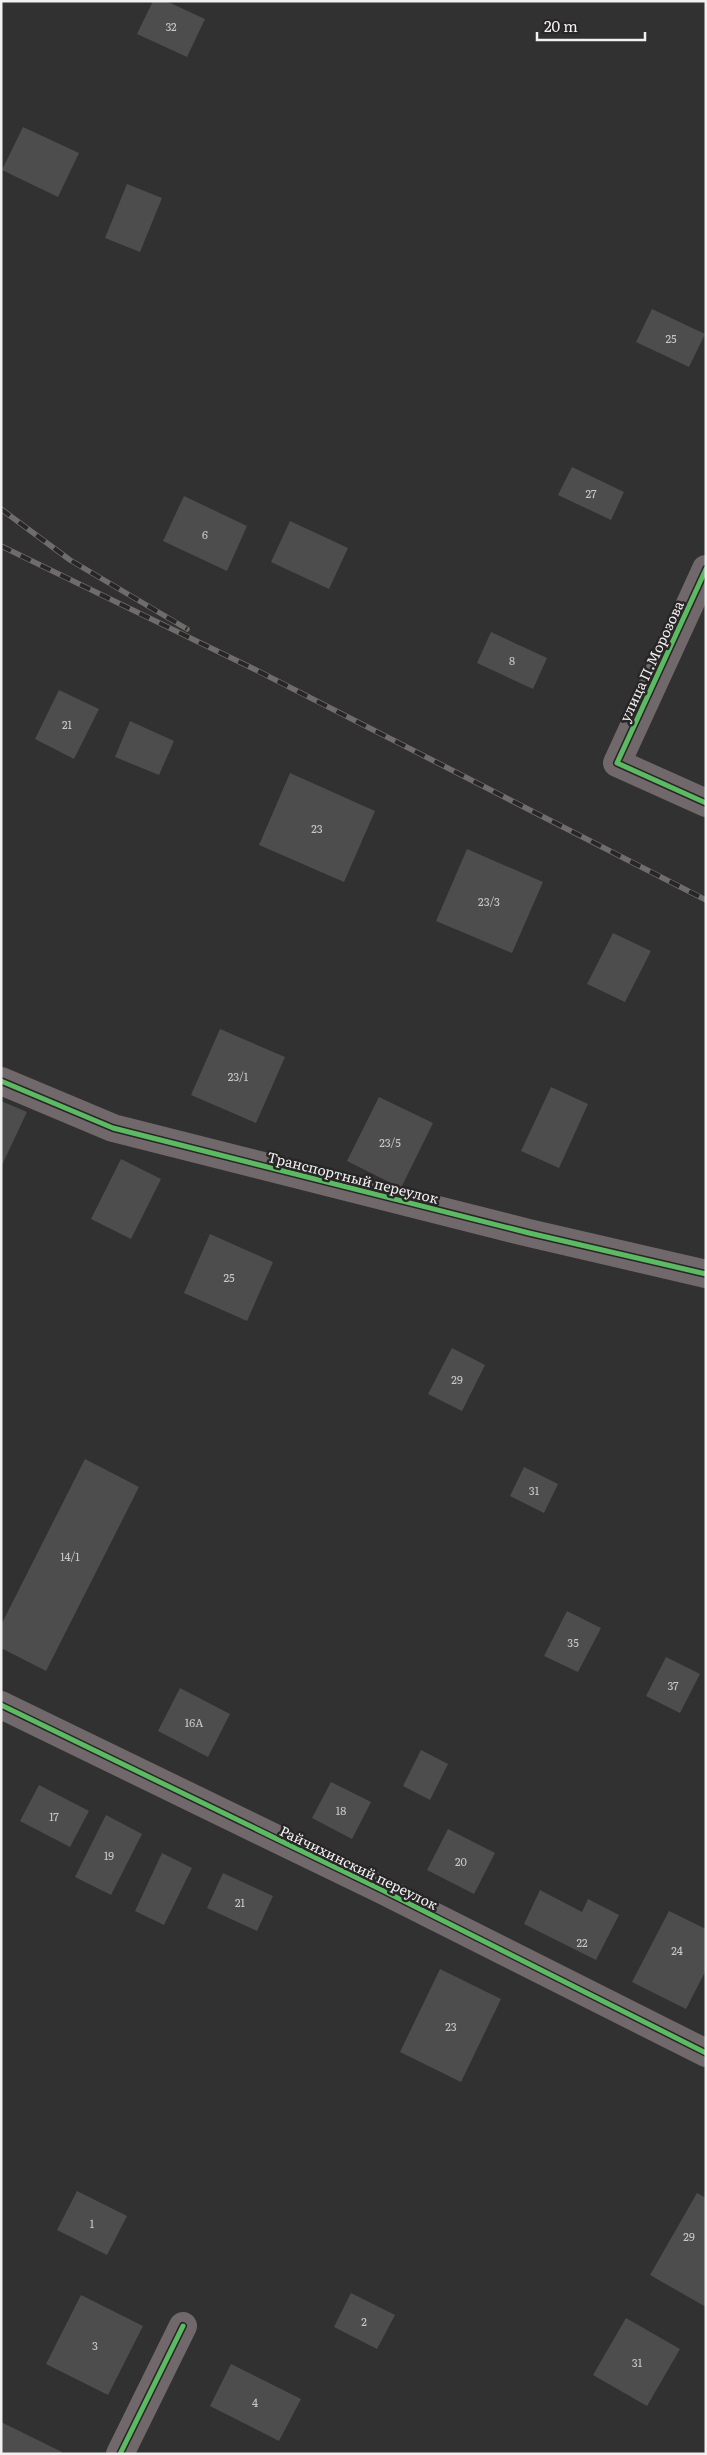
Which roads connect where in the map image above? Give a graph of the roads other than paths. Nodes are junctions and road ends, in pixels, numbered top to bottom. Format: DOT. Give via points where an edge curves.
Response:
graph roads {
  1 [pos="706,569"];
  2 [pos="706,803"];
  3 [pos="1,1081"];
  4 [pos="706,1274"];
  5 [pos="1,1704"];
  6 [pos="706,2054"];
  7 [pos="183,2326"];
  8 [pos="120,2454"];
  1 -- 2 [label="street, улица П.Морозова" via="617,763"];
  3 -- 4 [label="street, Транспортный переулок" via="113,1128 529,1233"];
  5 -- 6 [label="street, Райчихинский переулок" via="382,1890"];
  7 -- 8 [label="street"];
}
